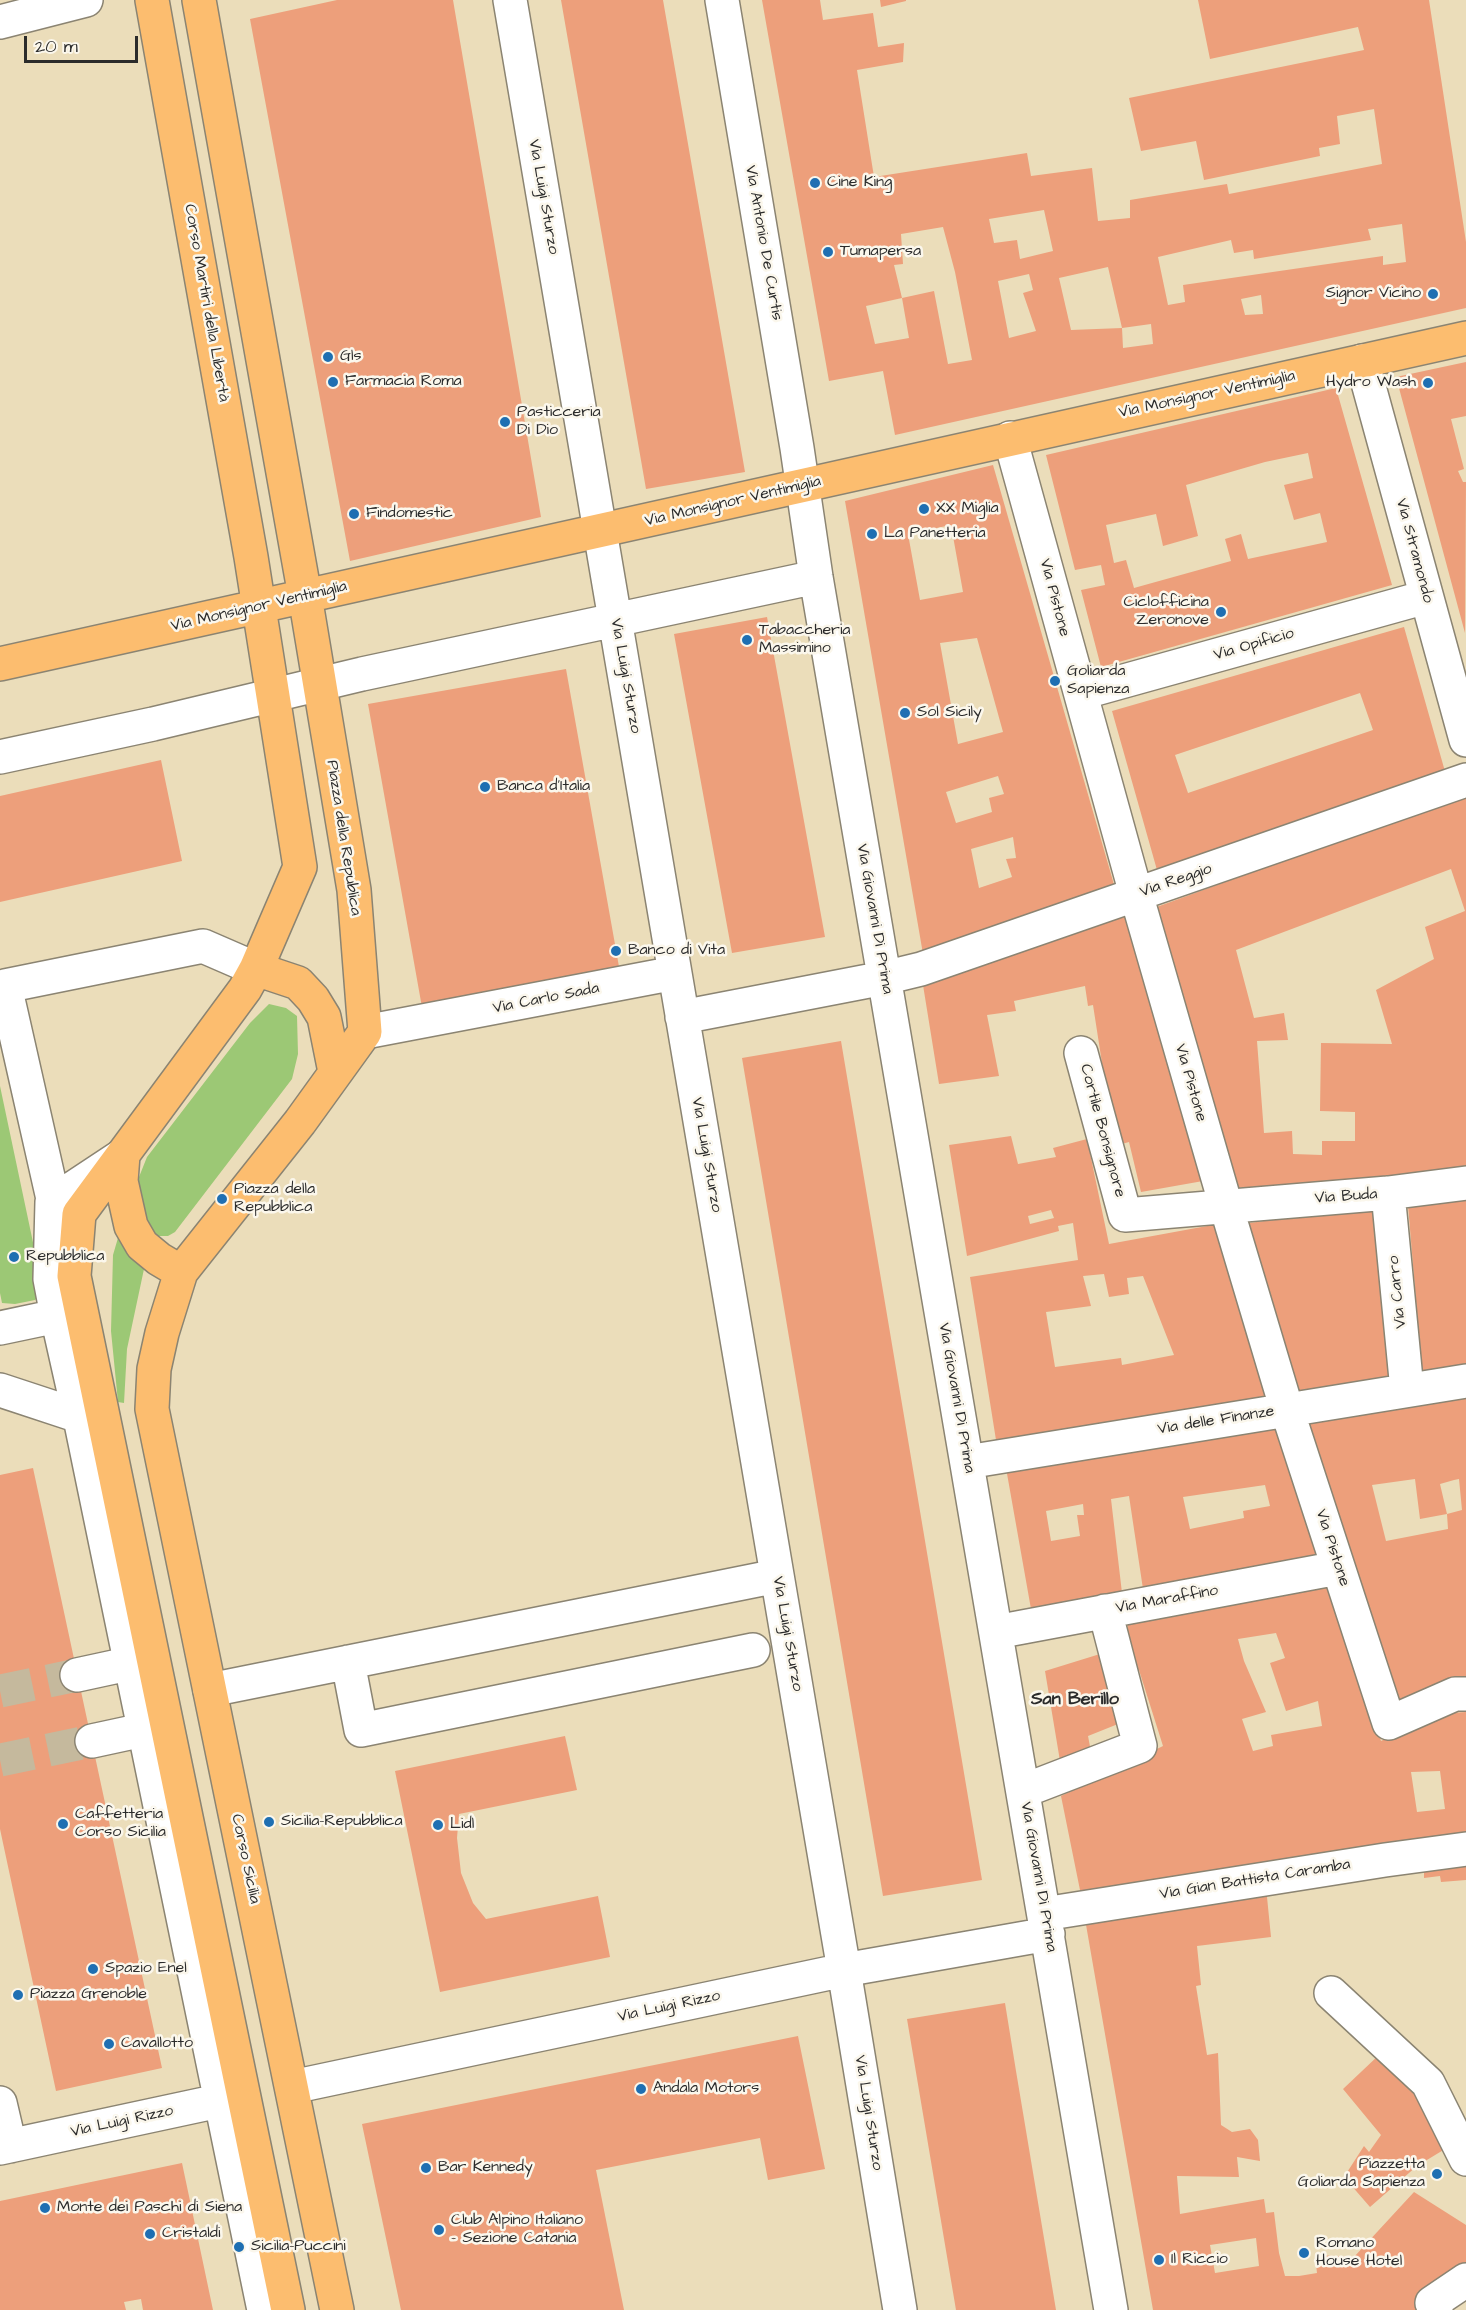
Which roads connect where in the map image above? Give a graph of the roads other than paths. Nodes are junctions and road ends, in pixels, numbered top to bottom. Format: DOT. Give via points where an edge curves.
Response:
graph roads {
  1 [pos="86,0"];
  2 [pos="152,0"];
  3 [pos="199,0"];
  4 [pos="510,0"];
  5 [pos="722,0"];
  6 [pos="0,22"];
  7 [pos="1466,338"];
  8 [pos="1362,361"];
  9 [pos="1010,438"];
  10 [pos="803,485"];
  11 [pos="600,532"];
  12 [pos="816,577"];
  13 [pos="305,596"];
  14 [pos="1426,597"];
  15 [pos="259,607"];
  16 [pos="615,618"];
  17 [pos="0,664"];
  18 [pos="319,684"];
  19 [pos="1081,693"];
  20 [pos="273,695"];
  21 [pos="1466,740"];
  22 [pos="0,757"];
  23 [pos="1466,780"];
  24 [pos="1136,894"];
  25 [pos="256,969"];
  26 [pos="675,973"];
  27 [pos="884,978"];
  28 [pos="3,988"];
  29 [pos="682,1017"];
  30 [pos="365,1032"];
  31 [pos="1082,1053"];
  32 [pos="335,1072"];
  33 [pos="123,1155"];
  34 [pos="1466,1183"];
  35 [pos="1388,1194"];
  36 [pos="52,1202"];
  37 [pos="1226,1206"];
  38 [pos="181,1272"];
  39 [pos="74,1276"];
  40 [pos="57,1316"];
  41 [pos="0,1328"];
  42 [pos="1466,1381"];
  43 [pos="0,1390"];
  44 [pos="1407,1390"];
  45 [pos="1287,1410"];
  46 [pos="91,1417"];
  47 [pos="967,1462"];
  48 [pos="1338,1568"];
  49 [pos="777,1576"];
  50 [pos="1104,1611"];
  51 [pos="996,1632"];
  52 [pos="753,1650"];
  53 [pos="142,1661"];
  54 [pos="348,1662"];
  55 [pos="77,1675"];
  56 [pos="210,1690"];
  57 [pos="1466,1694"];
  58 [pos="155,1727"];
  59 [pos="92,1741"];
  60 [pos="1023,1791"];
  61 [pos="1466,1849"];
  62 [pos="1046,1924"];
  63 [pos="844,1970"];
  64 [pos="1331,1993"];
  65 [pos="292,2086"];
  66 [pos="233,2098"];
  67 [pos="0,2103"];
  68 [pos="5,2147"];
  69 [pos="1466,2159"];
  70 [pos="1466,2280"];
  71 [pos="264,2310"];
  72 [pos="288,2310"];
  73 [pos="337,2310"];
  74 [pos="900,2310"];
  75 [pos="1112,2310"];
  76 [pos="1436,2310"];
  1 -- 6 [label="street"];
  2 -- 15 [label="main road, Corso Martiri della Libertà"];
  3 -- 13 [label="main road"];
  4 -- 11 [label="street, Via Luigi Sturzo"];
  5 -- 10 [label="street, Via Antonio De Curtis"];
  7 -- 8 [label="main road, Via Monsignor Ventimiglia"];
  8 -- 9 [label="main road, Via Monsignor Ventimiglia"];
  8 -- 14 [label="street, Via Stramondo"];
  9 -- 10 [label="main road, Via Monsignor Ventimiglia"];
  9 -- 19 [label="street, Via Pistone"];
  10 -- 11 [label="main road, Via Monsignor Ventimiglia"];
  10 -- 12 [label="street, Via Giovanni Di Prima"];
  11 -- 13 [label="main road, Via Monsignor Ventimiglia"];
  11 -- 16 [label="street, Via Luigi Sturzo"];
  12 -- 16 [label="street"];
  12 -- 27 [label="street, Via Giovanni Di Prima"];
  13 -- 15 [label="main road, Via Monsignor Ventimiglia"];
  13 -- 18 [label="main road, Piazza della Republica"];
  14 -- 19 [label="street, Via Opificio"];
  14 -- 21 [label="street, Via Stramondo"];
  15 -- 17 [label="main road, Via Monsignor Ventimiglia"];
  15 -- 20 [label="main road"];
  16 -- 18 [label="street"];
  16 -- 26 [label="street, Via Luigi Sturzo"];
  18 -- 20 [label="street"];
  18 -- 30 [label="main road, Piazza della Republica" via="354,890"];
  19 -- 24 [label="street, Via Pistone"];
  20 -- 22 [label="street"];
  20 -- 25 [label="main road" via="300,867"];
  23 -- 24 [label="street, Via Reggio"];
  24 -- 27 [label="street, Via Reggio" via="921,969"];
  24 -- 37 [label="street, Via Pistone"];
  25 -- 28 [label="street" via="203,946"];
  25 -- 32 [label="main road" via="298,983 313,999 324,1017"];
  25 -- 33 [label="main road" via="217,1030"];
  26 -- 29 [label="street, Via Luigi Sturzo"];
  26 -- 30 [label="street, Via Carlo Sada"];
  27 -- 29 [label="street"];
  27 -- 47 [label="street, Via Giovanni Di Prima"];
  28 -- 36 [label="street"];
  29 -- 49 [label="street, Via Luigi Sturzo"];
  30 -- 32 [label="main road"];
  31 -- 37 [label="street, Cortile Bonsignore" via="1125,1215"];
  32 -- 38 [label="main road"];
  33 -- 36 [label="street"];
  33 -- 38 [label="main road" via="121,1181 131,1226 142,1245"];
  33 -- 39 [label="main road" via="79,1214"];
  34 -- 35 [label="street, Via Buda"];
  35 -- 37 [label="street, Via Buda"];
  35 -- 44 [label="street, Via Carro"];
  36 -- 39 [label="street"];
  36 -- 40 [label="street" via="50,1279"];
  37 -- 45 [label="street, Via Pistone"];
  38 -- 56 [label="main road, Corso Sicilia" via="154,1369 152,1409"];
  39 -- 46 [label="main road"];
  40 -- 41 [label="street"];
  40 -- 46 [label="street"];
  42 -- 44 [label="street, Via delle Finanze"];
  43 -- 46 [label="street"];
  44 -- 45 [label="street, Via delle Finanze"];
  45 -- 47 [label="street, Via delle Finanze"];
  45 -- 48 [label="street, Via Pistone"];
  46 -- 53 [label="main road"];
  47 -- 51 [label="street, Via Giovanni Di Prima"];
  48 -- 50 [label="street, Via Maraffino"];
  48 -- 57 [label="street, Via Pistone" via="1389,1723 1455,1694"];
  49 -- 54 [label="street"];
  49 -- 63 [label="street, Via Luigi Sturzo"];
  50 -- 51 [label="street, Via Maraffino"];
  50 -- 60 [label="street" via="1140,1746"];
  51 -- 60 [label="street, Via Giovanni Di Prima"];
  52 -- 54 [label="street" via="361,1730"];
  53 -- 55 [label="street"];
  53 -- 58 [label="main road"];
  54 -- 56 [label="street"];
  56 -- 65 [label="main road, Corso Sicilia"];
  58 -- 59 [label="street"];
  58 -- 66 [label="main road"];
  60 -- 62 [label="street, Via Giovanni Di Prima"];
  61 -- 62 [label="street, Via Gian Battista Caramba" via="1385,1860"];
  62 -- 63 [label="street, Via Luigi Rizzo"];
  62 -- 75 [label="street, Via Giovanni Di Prima"];
  63 -- 65 [label="street, Via Luigi Rizzo"];
  63 -- 74 [label="street, Via Luigi Sturzo"];
  64 -- 69 [label="street" via="1428,2083"];
  65 -- 73 [label="main road, Corso Sicilia"];
  66 -- 68 [label="street, Via Luigi Rizzo"];
  66 -- 71 [label="street"];
  66 -- 72 [label="main road"];
  67 -- 68 [label="street"];
  70 -- 76 [label="street" via="1432,2303"];
}
